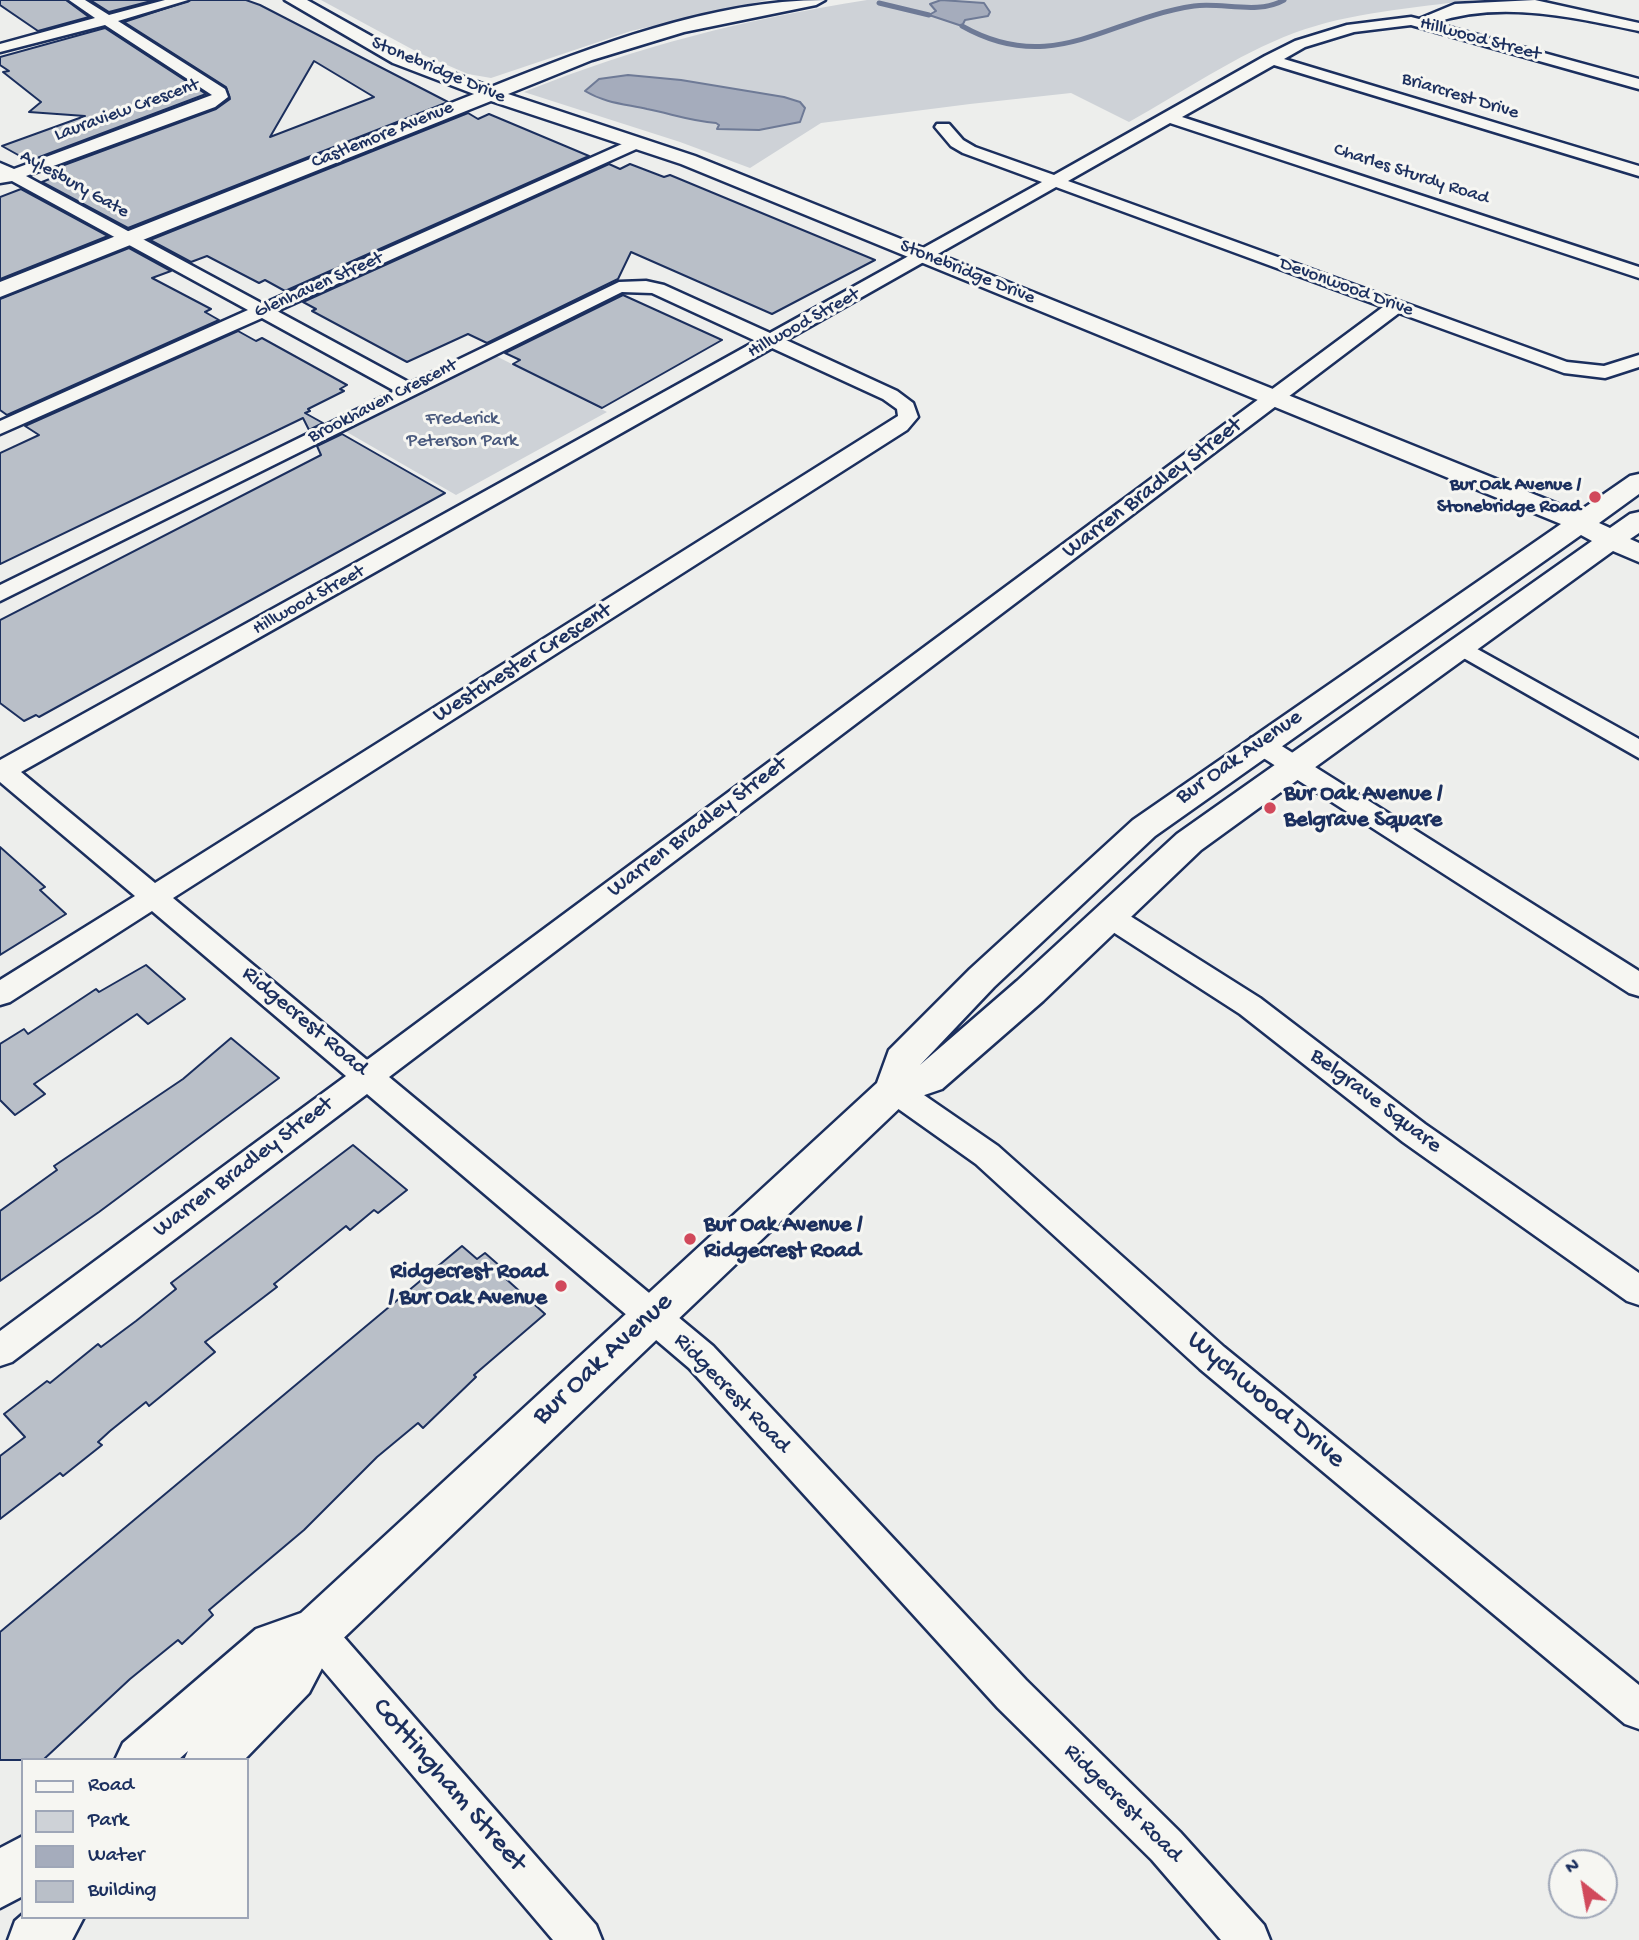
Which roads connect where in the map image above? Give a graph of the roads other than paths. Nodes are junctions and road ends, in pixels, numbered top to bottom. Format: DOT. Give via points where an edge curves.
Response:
graph roads {
  1 [pos="76,0"];
  2 [pos="181,0"];
  3 [pos="294,0"];
  4 [pos="816,0"];
  5 [pos="107,20"];
  6 [pos="1422,23"];
  7 [pos="1639,26"];
  8 [pos="0,48"];
  9 [pos="1270,59"];
  10 [pos="1639,84"];
  11 [pos="491,94"];
  12 [pos="1170,118"];
  13 [pos="943,127"];
  14 [pos="637,142"];
  15 [pos="1639,171"];
  16 [pos="4,174"];
  17 [pos="1055,182"];
  18 [pos="128,239"];
  19 [pos="926,256"];
  20 [pos="1639,273"];
  21 [pos="0,290"];
  22 [pos="1397,306"];
  23 [pos="262,311"];
  24 [pos="772,341"];
  25 [pos="1639,361"];
  26 [pos="408,390"];
  27 [pos="1276,397"];
  28 [pos="0,428"];
  29 [pos="1639,482"];
  30 [pos="1639,520"];
  31 [pos="1579,523"];
  32 [pos="1625,547"];
  33 [pos="0,594"];
  34 [pos="1461,647"];
  35 [pos="1261,744"];
  36 [pos="1639,750"];
  37 [pos="1294,765"];
  38 [pos="1,771"];
  39 [pos="155,897"];
  40 [pos="1109,916"];
  41 [pos="1639,985"];
  42 [pos="0,994"];
  43 [pos="367,1076"];
  44 [pos="894,1090"];
  45 [pos="1639,1291"];
  46 [pos="652,1316"];
  47 [pos="0,1351"];
  48 [pos="315,1632"];
  49 [pos="1639,1710"];
  50 [pos="142,1758"];
  51 [pos="211,1758"];
  52 [pos="21,1864"];
  53 [pos="0,1882"];
  54 [pos="56,1919"];
  55 [pos="34,1940"];
  56 [pos="581,1940"];
  57 [pos="1249,1940"];
  1 -- 5 [label="street, Lauraview Crescent"];
  2 -- 5 [label="street"];
  3 -- 11 [label="street, Stonebridge Drive" via="399,59"];
  4 -- 11 [label="street, Castlemore Avenue" via="644,37"];
  5 -- 8 [label="street"];
  5 -- 16 [label="street, Lauraview Crescent" via="220,92 220,97"];
  6 -- 7 [label="street" via="1455,8 1534,4"];
  6 -- 9 [label="street, Hillwood Street" via="1392,21 1339,31"];
  6 -- 10 [label="street, Hillwood Street"];
  9 -- 12 [label="street, Hillwood Street"];
  9 -- 15 [label="street, Briarcrest Drive"];
  11 -- 14 [label="street, Stonebridge Drive"];
  11 -- 18 [label="street, Castlemore Avenue"];
  12 -- 17 [label="street, Hillwood Street"];
  12 -- 20 [label="street, Charles Sturdy Road"];
  13 -- 17 [label="street, Devonwood Drive" via="969,150"];
  14 -- 19 [label="street, Stonebridge Drive"];
  14 -- 23 [label="street, Glenhaven Street"];
  16 -- 18 [label="street, Aylesbury Gate"];
  17 -- 19 [label="street, Hillwood Street"];
  17 -- 22 [label="street, Devonwood Drive"];
  18 -- 21 [label="street, Castlemore Avenue"];
  18 -- 23 [label="street, Aylesbury Gate"];
  19 -- 24 [label="street, Hillwood Street"];
  19 -- 27 [label="street, Stonebridge Drive"];
  22 -- 25 [label="street, Devonwood Drive" via="1576,371 1605,372"];
  22 -- 27 [label="street, Warren Bradley Street"];
  23 -- 26 [label="street, Aylesbury Gate"];
  23 -- 28 [label="street, Glenhaven Street"];
  24 -- 26 [label="street, Brookhaven Crescent" via="658,289 632,285 619,287"];
  24 -- 38 [label="street, Hillwood Street"];
  24 -- 39 [label="street, Westchester Crescent" via="890,395 906,407 908,416 900,426"];
  26 -- 33 [label="street, Brookhaven Crescent"];
  27 -- 31 [label="street, Stonebridge Drive"];
  27 -- 43 [label="street, Warren Bradley Street"];
  29 -- 31 [label="street, Bur Oak Avenue"];
  30 -- 32 [label="street, Bur Oak Avenue"];
  31 -- 32 [label="street, Stonebridge Drive"];
  31 -- 35 [label="street, Bur Oak Avenue"];
  32 -- 34 [label="street, Bur Oak Avenue"];
  34 -- 36 [label="street"];
  34 -- 37 [label="street, Bur Oak Avenue"];
  35 -- 37 [label="street"];
  35 -- 44 [label="street, Bur Oak Avenue" via="1144,828 982,978 902,1060"];
  37 -- 40 [label="street, Bur Oak Avenue" via="1189,842"];
  37 -- 41 [label="street"];
  38 -- 39 [label="street, Ridgecrest Road"];
  39 -- 42 [label="street, Westchester Crescent"];
  39 -- 43 [label="street, Ridgecrest Road"];
  40 -- 44 [label="street, Bur Oak Avenue" via="929,1079"];
  40 -- 45 [label="street, Belgrave Square" via="1238,998 1414,1133"];
  43 -- 46 [label="street, Ridgecrest Road"];
  43 -- 47 [label="street, Warren Bradley Street"];
  44 -- 46 [label="street, Bur Oak Avenue"];
  44 -- 49 [label="street, Wychwood Drive" via="1006,1170 1212,1359"];
  46 -- 48 [label="street, Bur Oak Avenue"];
  46 -- 57 [label="street, Ridgecrest Road" via="701,1357 1003,1684 1175,1856"];
  48 -- 50 [label="street, Bur Oak Avenue" via="273,1646"];
  48 -- 51 [label="street, Bur Oak Avenue" via="292,1676"];
  48 -- 56 [label="street, Cottingham Street"];
  52 -- 53 [label="street"];
  54 -- 55 [label="street"];
}
